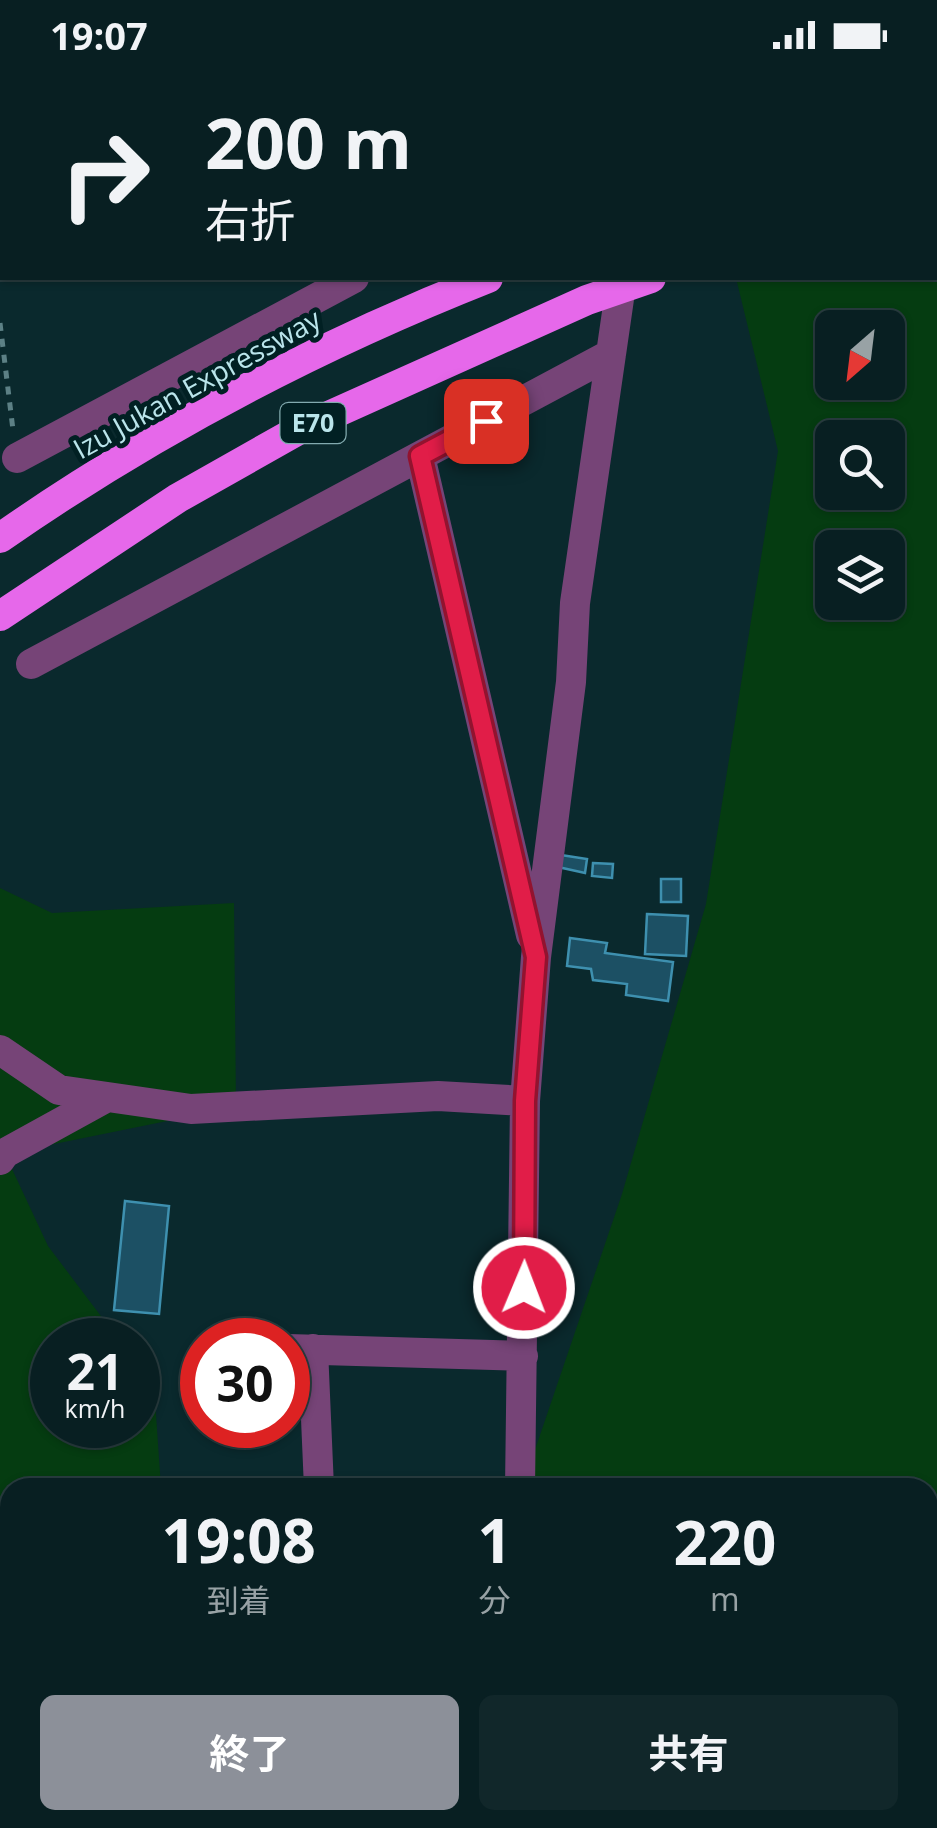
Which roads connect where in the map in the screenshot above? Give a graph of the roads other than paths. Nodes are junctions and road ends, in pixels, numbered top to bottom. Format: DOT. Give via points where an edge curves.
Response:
graph roads {
  1 [pos="350,280"];
  2 [pos="483,280"];
  3 [pos="622,280"];
  4 [pos="644,280"];
  5 [pos="611,354"];
  6 [pos="420,456"];
  7 [pos="17,458"];
  8 [pos="0,538"];
  9 [pos="0,616"];
  10 [pos="31,664"];
  11 [pos="536,957"];
  12 [pos="0,1050"];
  13 [pos="107,1097"];
  14 [pos="525,1101"];
  15 [pos="0,1160"];
  16 [pos="310,1349"];
  17 [pos="522,1356"];
  18 [pos="310,1426"];
  19 [pos="317,1478"];
  20 [pos="520,1478"];
  1 -- 7 [label="street"];
  2 -- 8 [label="highway, Izu Jukan Expressway / E70" via="282,368"];
  3 -- 5 [label="street"];
  4 -- 9 [label="highway, E70" via="302,428 178,498"];
  5 -- 6 [label="street"];
  5 -- 11 [label="street" via="574,603 572,682"];
  6 -- 10 [label="street"];
  6 -- 11 [label="street"];
  11 -- 14 [label="street"];
  12 -- 13 [label="street" via="59,1090"];
  13 -- 14 [label="street" via="191,1110 438,1096"];
  13 -- 15 [label="street"];
  14 -- 17 [label="street"];
  16 -- 17 [label="street"];
  17 -- 20 [label="street"];
  18 -- 19 [label="street"];
}
